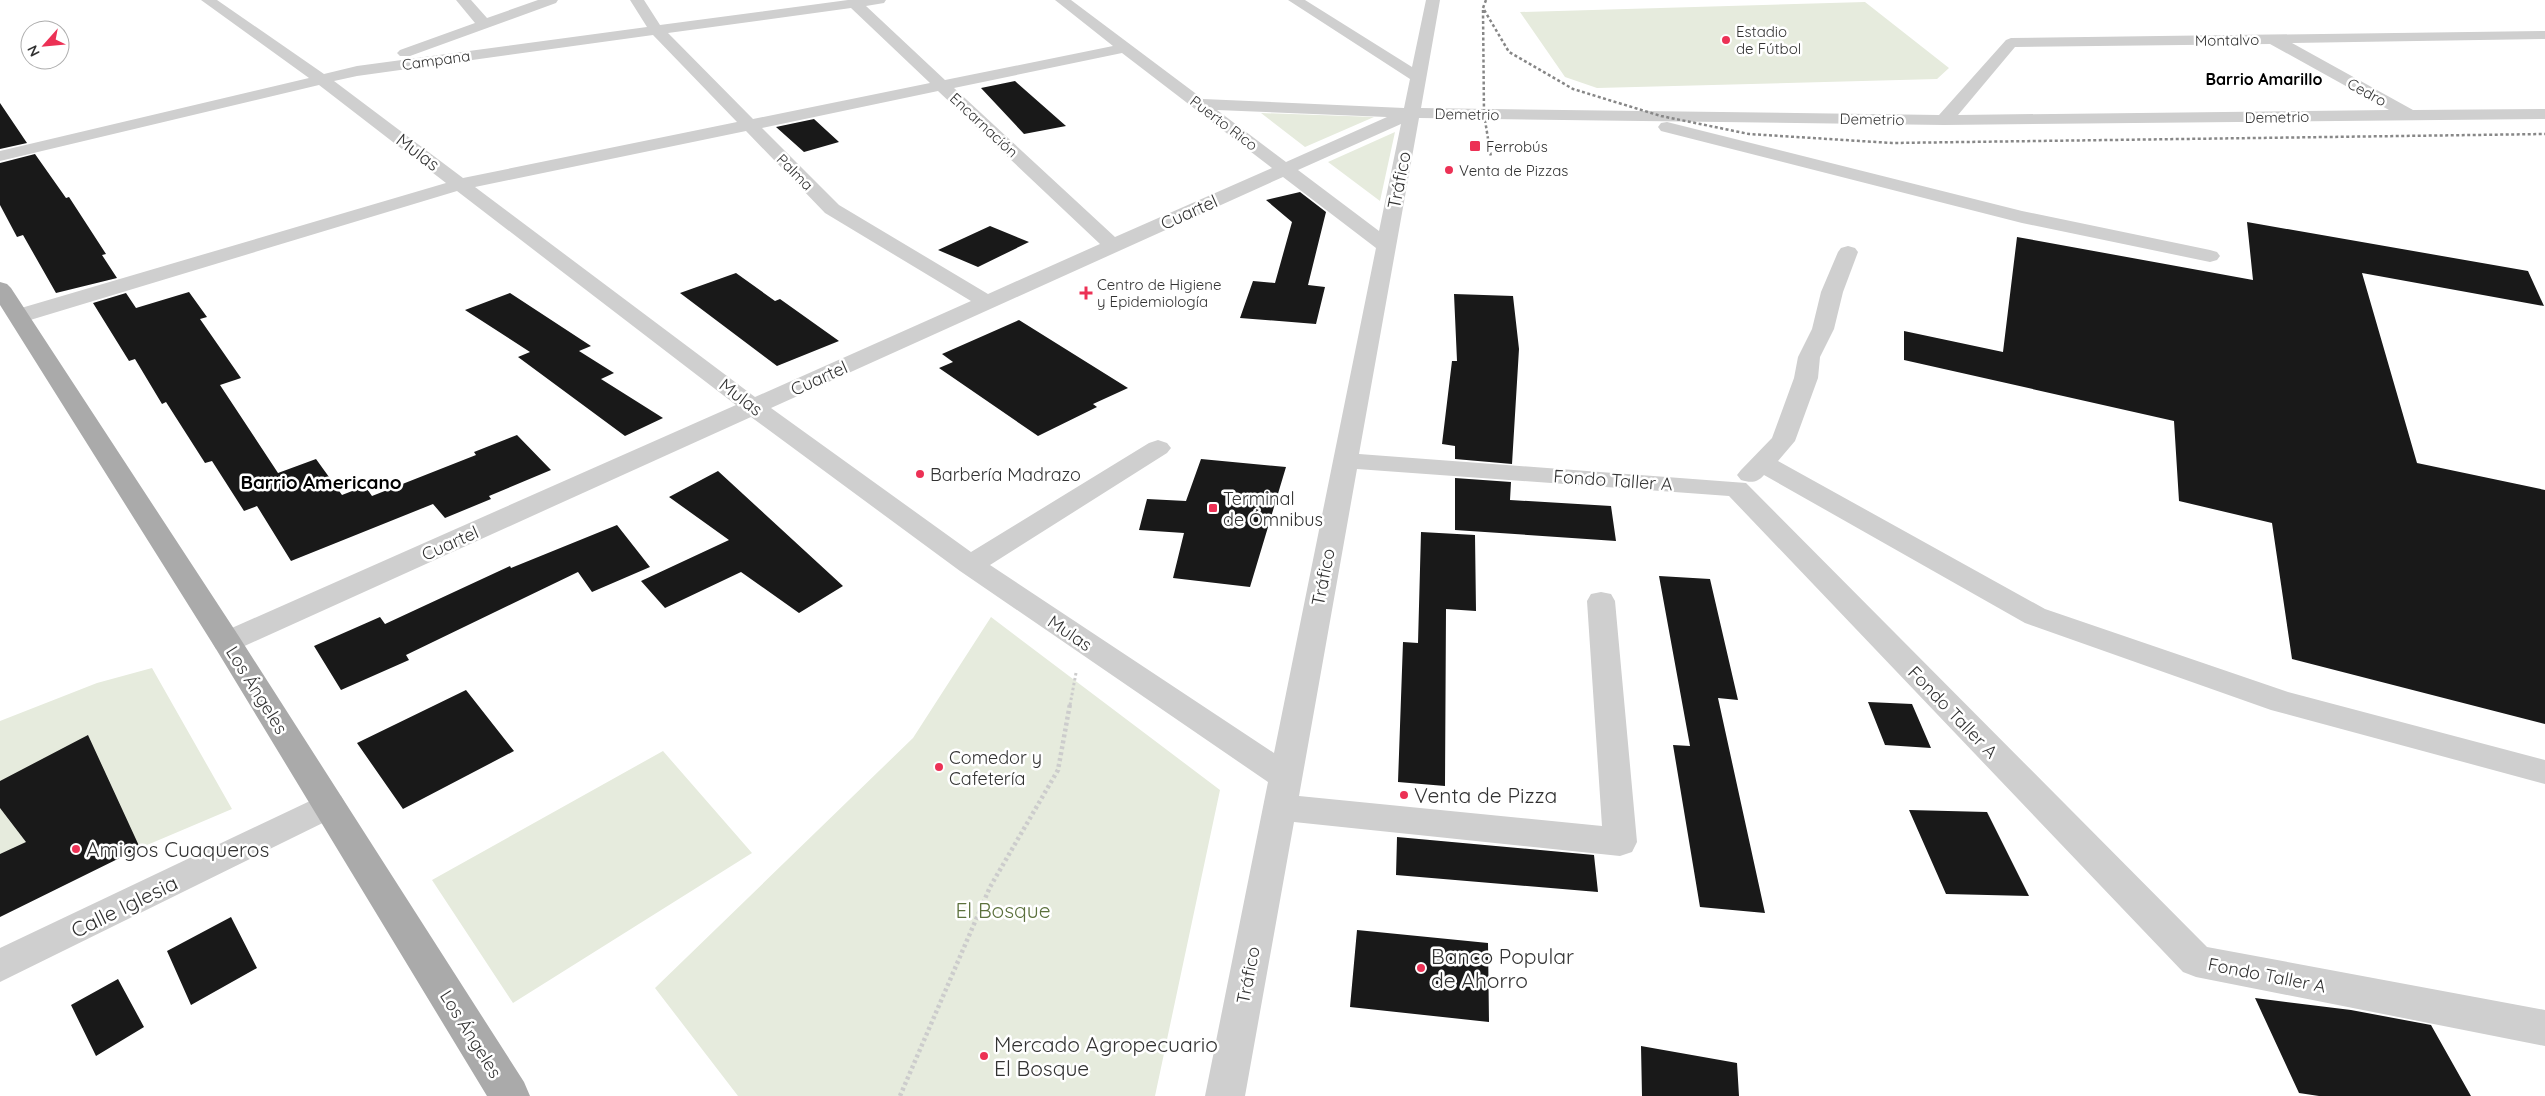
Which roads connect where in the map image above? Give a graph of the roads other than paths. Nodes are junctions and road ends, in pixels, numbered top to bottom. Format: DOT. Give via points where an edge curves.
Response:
graph roads {
  1 [pos="208,0"];
  2 [pos="463,0"];
  3 [pos="552,0"];
  4 [pos="637,0"];
  5 [pos="879,0"];
  6 [pos="1062,0"];
  7 [pos="1295,0"];
  8 [pos="1433,0"];
  9 [pos="854,3"];
  10 [pos="484,24"];
  11 [pos="656,30"];
  12 [pos="2545,35"];
  13 [pos="2273,39"];
  14 [pos="1125,48"];
  15 [pos="357,71"];
  16 [pos="1418,77"];
  17 [pos="321,79"];
  18 [pos="942,86"];
  19 [pos="1199,104"];
  20 [pos="1412,113"];
  21 [pos="2545,114"];
  22 [pos="2408,115"];
  23 [pos="1621,116"];
  24 [pos="1944,120"];
  25 [pos="748,125"];
  26 [pos="0,156"];
  27 [pos="1285,169"];
  28 [pos="460,184"];
  29 [pos="1113,246"];
  30 [pos="1386,246"];
  31 [pos="1848,252"];
  32 [pos="2210,256"];
  33 [pos="0,288"];
  34 [pos="988,302"];
  35 [pos="19,316"];
  36 [pos="754,407"];
  37 [pos="1158,448"];
  38 [pos="1345,461"];
  39 [pos="1762,463"];
  40 [pos="1737,489"];
  41 [pos="970,565"];
  42 [pos="1601,601"];
  43 [pos="227,642"];
  44 [pos="2545,772"];
  45 [pos="1282,792"];
  46 [pos="329,805"];
  47 [pos="0,966"];
  48 [pos="2545,1028"];
  49 [pos="510,1096"];
  50 [pos="1225,1096"];
  1 -- 17 [label="street, Mulas"];
  2 -- 10 [label="street"];
  3 -- 10 [label="street"];
  4 -- 11 [label="street, Palma"];
  5 -- 9 [label="street, Campana"];
  6 -- 14 [label="street, Puerto Rico"];
  7 -- 16 [label="street"];
  8 -- 16 [label="street, Tráfico"];
  9 -- 11 [label="street, Campana"];
  9 -- 18 [label="street, Encarnación"];
  10 -- 15 [label="street"];
  11 -- 15 [label="street, Campana"];
  11 -- 25 [label="street, Palma"];
  12 -- 13 [label="street, Montalvo"];
  13 -- 22 [label="street, Cedro"];
  13 -- 24 [label="street, Montalvo" via="2010,43"];
  14 -- 18 [label="street"];
  14 -- 19 [label="street, Puerto Rico"];
  15 -- 17 [label="street, Campana"];
  16 -- 20 [label="street, Tráfico"];
  17 -- 26 [label="street, Campana"];
  17 -- 28 [label="street, Mulas"];
  18 -- 25 [label="street"];
  18 -- 29 [label="street, Encarnación"];
  19 -- 20 [label="street, Demetrio"];
  19 -- 27 [label="street, Puerto Rico"];
  20 -- 23 [label="street, Demetrio"];
  20 -- 27 [label="street, Cuartel"];
  20 -- 30 [label="street, Tráfico"];
  21 -- 22 [label="street, Demetrio"];
  22 -- 24 [label="street, Demetrio"];
  23 -- 24 [label="street, Demetrio"];
  23 -- 32 [label="street" via="2022,217"];
  25 -- 28 [label="street"];
  25 -- 34 [label="street, Palma" via="832,209"];
  27 -- 29 [label="street, Cuartel"];
  27 -- 30 [label="street, Puerto Rico"];
  28 -- 35 [label="street"];
  28 -- 36 [label="street, Mulas"];
  29 -- 34 [label="street, Cuartel"];
  30 -- 38 [label="street, Tráfico"];
  31 -- 39 [label="street" via="1832,292 1823,329 1809,357 1806,378 1783,441"];
  33 -- 35 [label="main road, Los Ángeles"];
  34 -- 36 [label="street, Cuartel"];
  35 -- 43 [label="main road, Los Ángeles"];
  36 -- 41 [label="street, Mulas"];
  36 -- 43 [label="street, Cuartel"];
  37 -- 41 [label="street"];
  38 -- 40 [label="street, Fondo Taller A"];
  38 -- 45 [label="street, Tráfico"];
  39 -- 40 [label="street"];
  39 -- 44 [label="street" via="2035,616 2282,702"];
  40 -- 48 [label="street, Fondo Taller A" via="2196,961"];
  41 -- 45 [label="street, Mulas" via="1082,642"];
  42 -- 45 [label="street" via="1620,842"];
  43 -- 46 [label="main road, Los Ángeles"];
  45 -- 50 [label="street, Tráfico"];
  46 -- 47 [label="street, Calle Iglesia"];
  46 -- 49 [label="main road, Los Ángeles"];
}
